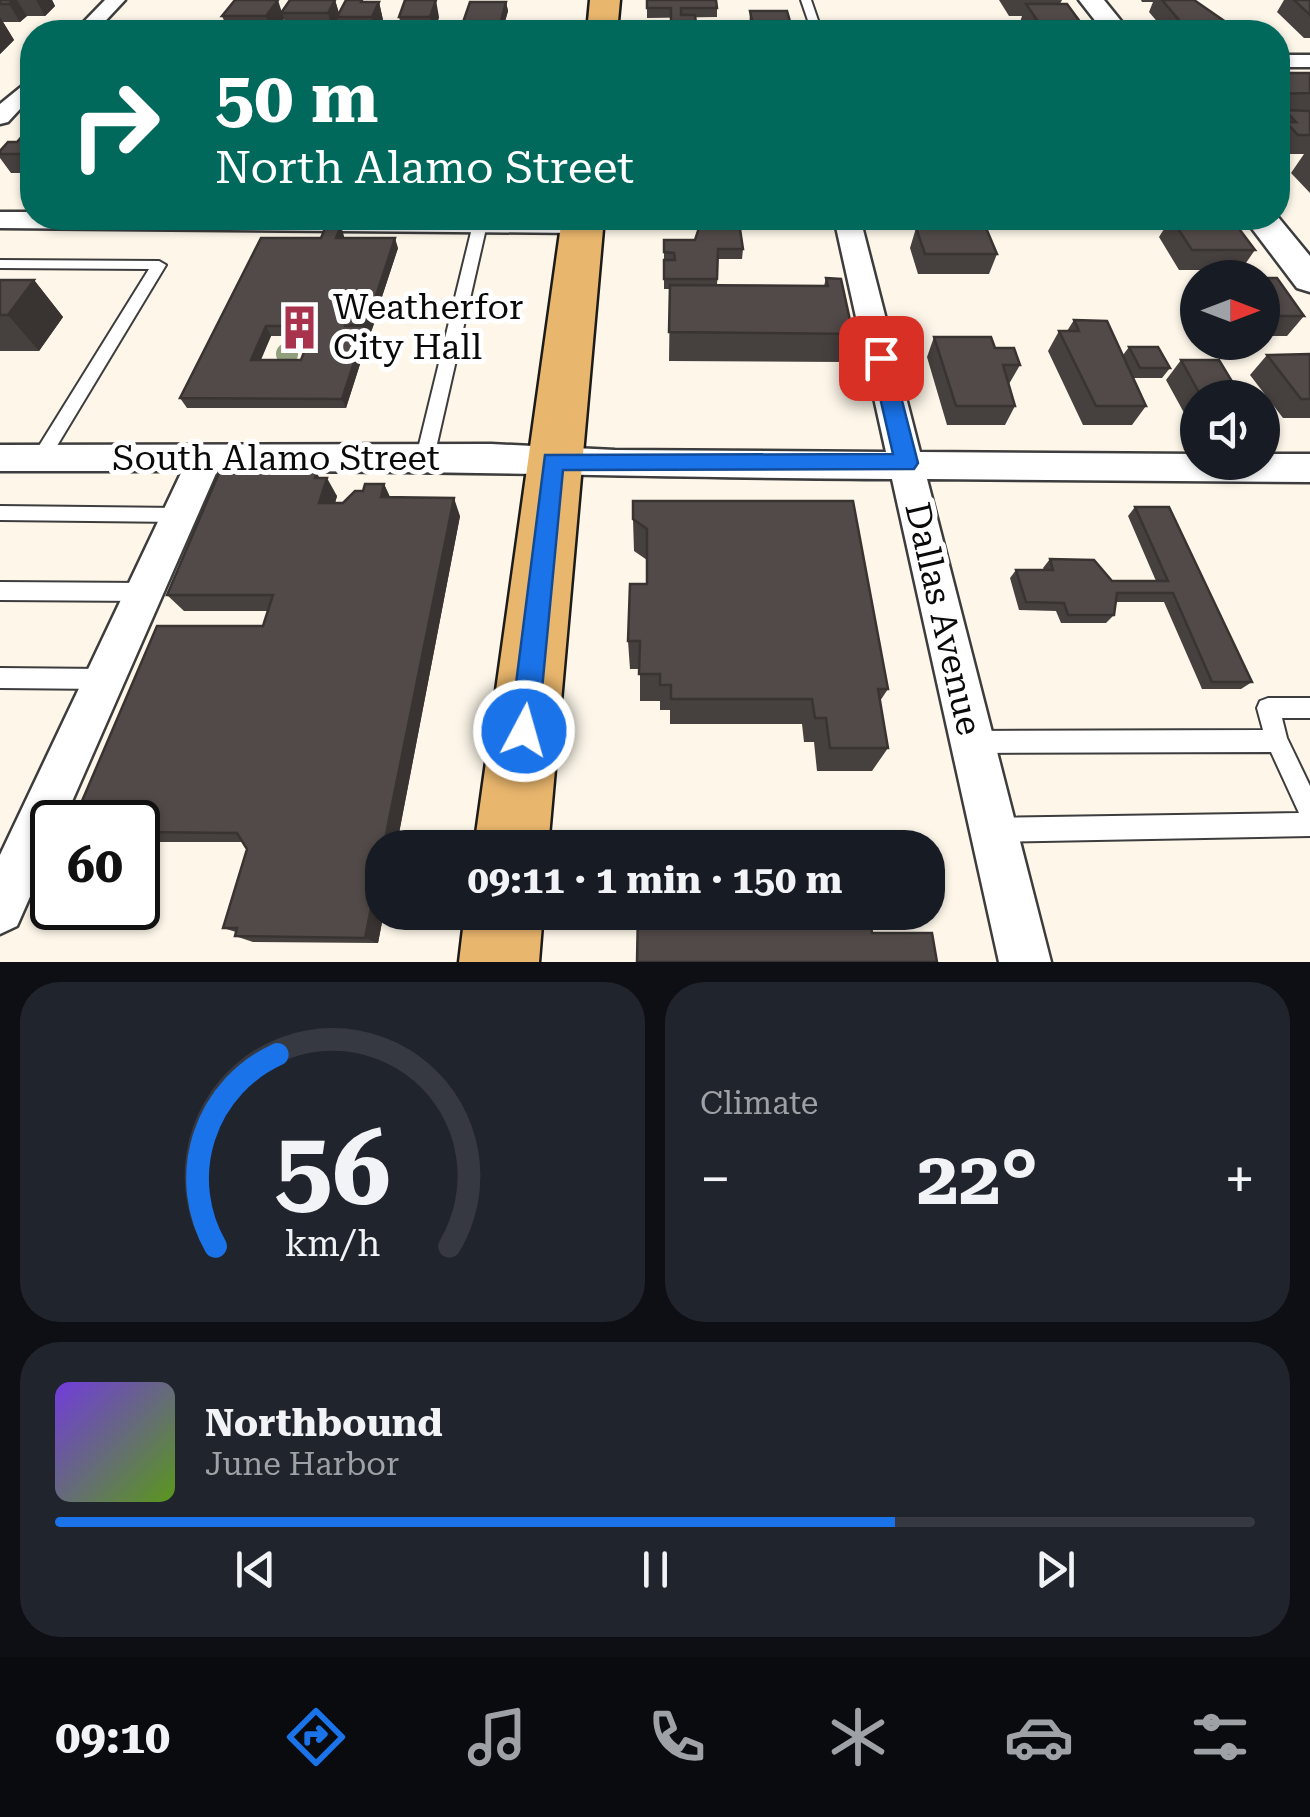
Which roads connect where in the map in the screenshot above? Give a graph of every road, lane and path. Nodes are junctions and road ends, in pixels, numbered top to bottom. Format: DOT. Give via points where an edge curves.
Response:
graph roads {
  1 [pos="116,0"];
  2 [pos="1091,0"];
  3 [pos="96,20"];
  4 [pos="1107,20"];
  5 [pos="20,96"];
  6 [pos="0,116"];
  7 [pos="479,230"];
  8 [pos="581,230"];
  9 [pos="850,230"];
  10 [pos="1270,230"];
  11 [pos="0,264"];
  12 [pos="1310,280"];
  13 [pos="425,457"];
  14 [pos="0,458"];
  15 [pos="40,458"];
  16 [pos="205,459"];
  17 [pos="553,461"];
  18 [pos="906,463"];
  19 [pos="1310,468"];
  20 [pos="0,514"];
  21 [pos="179,515"];
  22 [pos="0,591"];
  23 [pos="144,592"];
  24 [pos="0,678"];
  25 [pos="105,679"];
  26 [pos="1310,708"];
  27 [pos="1276,741"];
  28 [pos="972,742"];
  29 [pos="1310,811"];
  30 [pos="1310,824"];
  31 [pos="513,830"];
  32 [pos="992,830"];
  33 [pos="0,909"];
  34 [pos="502,930"];
  35 [pos="498,962"];
  36 [pos="1025,962"];
  1 -- 3 [label="street"];
  2 -- 4 [label="street"];
  5 -- 6 [label="street"];
  7 -- 13 [label="lane"];
  8 -- 17 [label="main road"];
  9 -- 18 [label="street, Dallas Avenue"];
  10 -- 12 [label="street"];
  11 -- 15 [label="lane" via="160,265"];
  13 -- 16 [label="street, South Alamo Street"];
  13 -- 17 [label="street, South Alamo Street"];
  14 -- 15 [label="street, South Alamo Street"];
  15 -- 16 [label="street, South Alamo Street"];
  16 -- 21 [label="street"];
  17 -- 18 [label="street, South Alamo Street"];
  17 -- 31 [label="main road"];
  18 -- 19 [label="street, South Alamo Street"];
  18 -- 28 [label="street, Dallas Avenue"];
  20 -- 21 [label="lane"];
  21 -- 23 [label="street"];
  22 -- 23 [label="lane"];
  23 -- 25 [label="street"];
  24 -- 25 [label="lane"];
  25 -- 33 [label="street"];
  26 -- 27 [label="lane" via="1268,708"];
  27 -- 28 [label="lane"];
  27 -- 29 [label="lane"];
  28 -- 32 [label="street, Dallas Avenue"];
  30 -- 32 [label="lane"];
  32 -- 36 [label="street, Dallas Avenue"];
  34 -- 35 [label="main road"];
}
